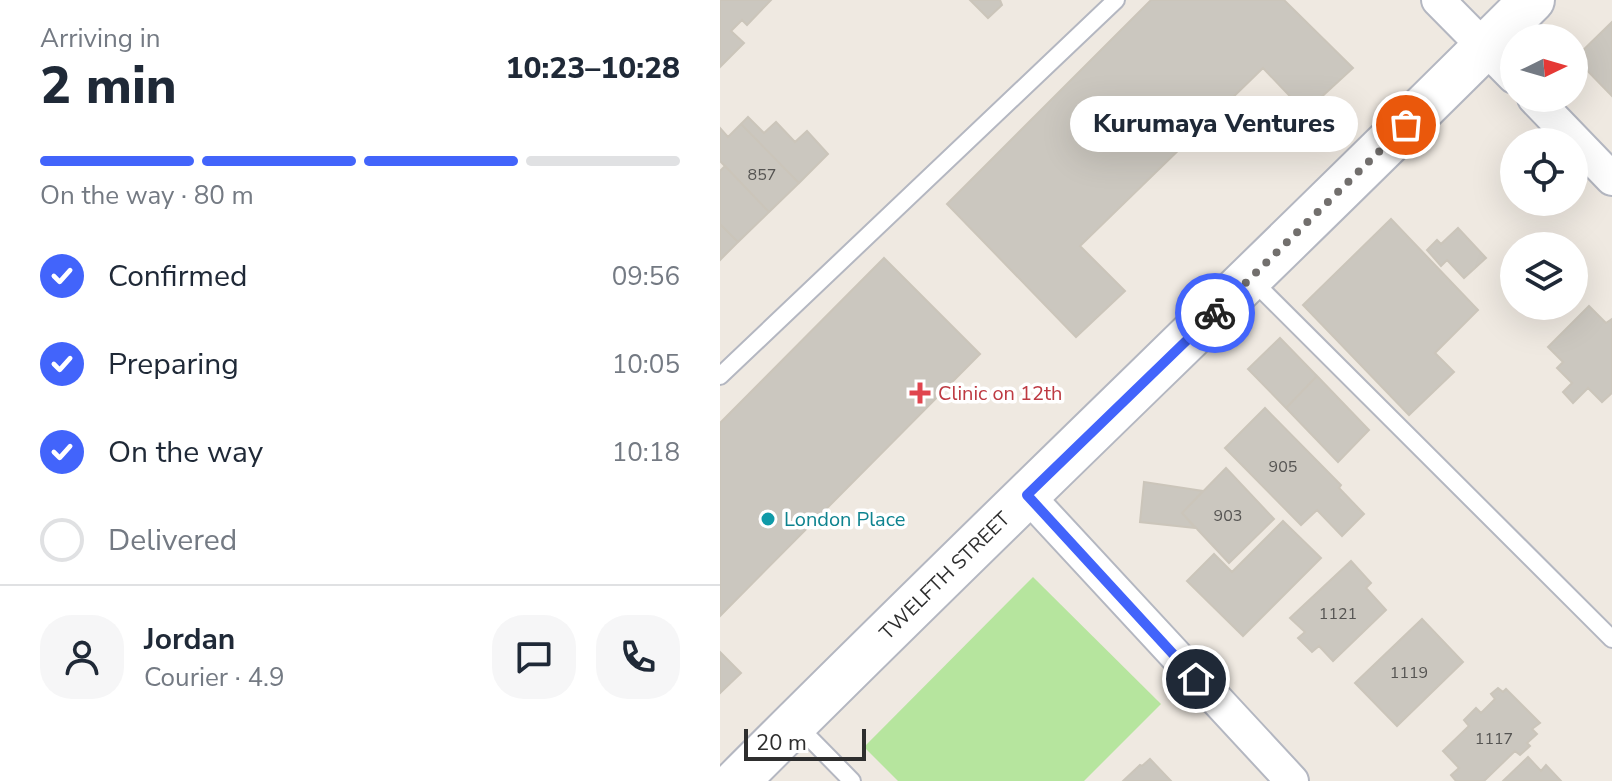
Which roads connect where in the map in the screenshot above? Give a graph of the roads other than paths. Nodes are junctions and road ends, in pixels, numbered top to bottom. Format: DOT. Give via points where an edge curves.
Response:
graph roads {
  1 [pos="1116,0"];
  2 [pos="1438,0"];
  3 [pos="1532,0"];
  4 [pos="1499,62"];
  5 [pos="1547,112"];
  6 [pos="1612,179"];
  7 [pos="1251,278"];
  8 [pos="720,376"];
  9 [pos="1027,495"];
  10 [pos="1612,639"];
  11 [pos="794,723"];
  12 [pos="737,781"];
  13 [pos="852,781"];
  14 [pos="1292,781"];
  1 -- 8 [label="lane"];
  2 -- 4 [label="street"];
  3 -- 4 [label="street, TWELFTH STREET"];
  4 -- 7 [label="street, TWELFTH STREET"];
  5 -- 6 [label="street"];
  7 -- 9 [label="street, TWELFTH STREET"];
  7 -- 10 [label="lane"];
  9 -- 11 [label="street, TWELFTH STREET"];
  9 -- 14 [label="street"];
  11 -- 12 [label="street, TWELFTH STREET"];
  11 -- 13 [label="lane"];
}
